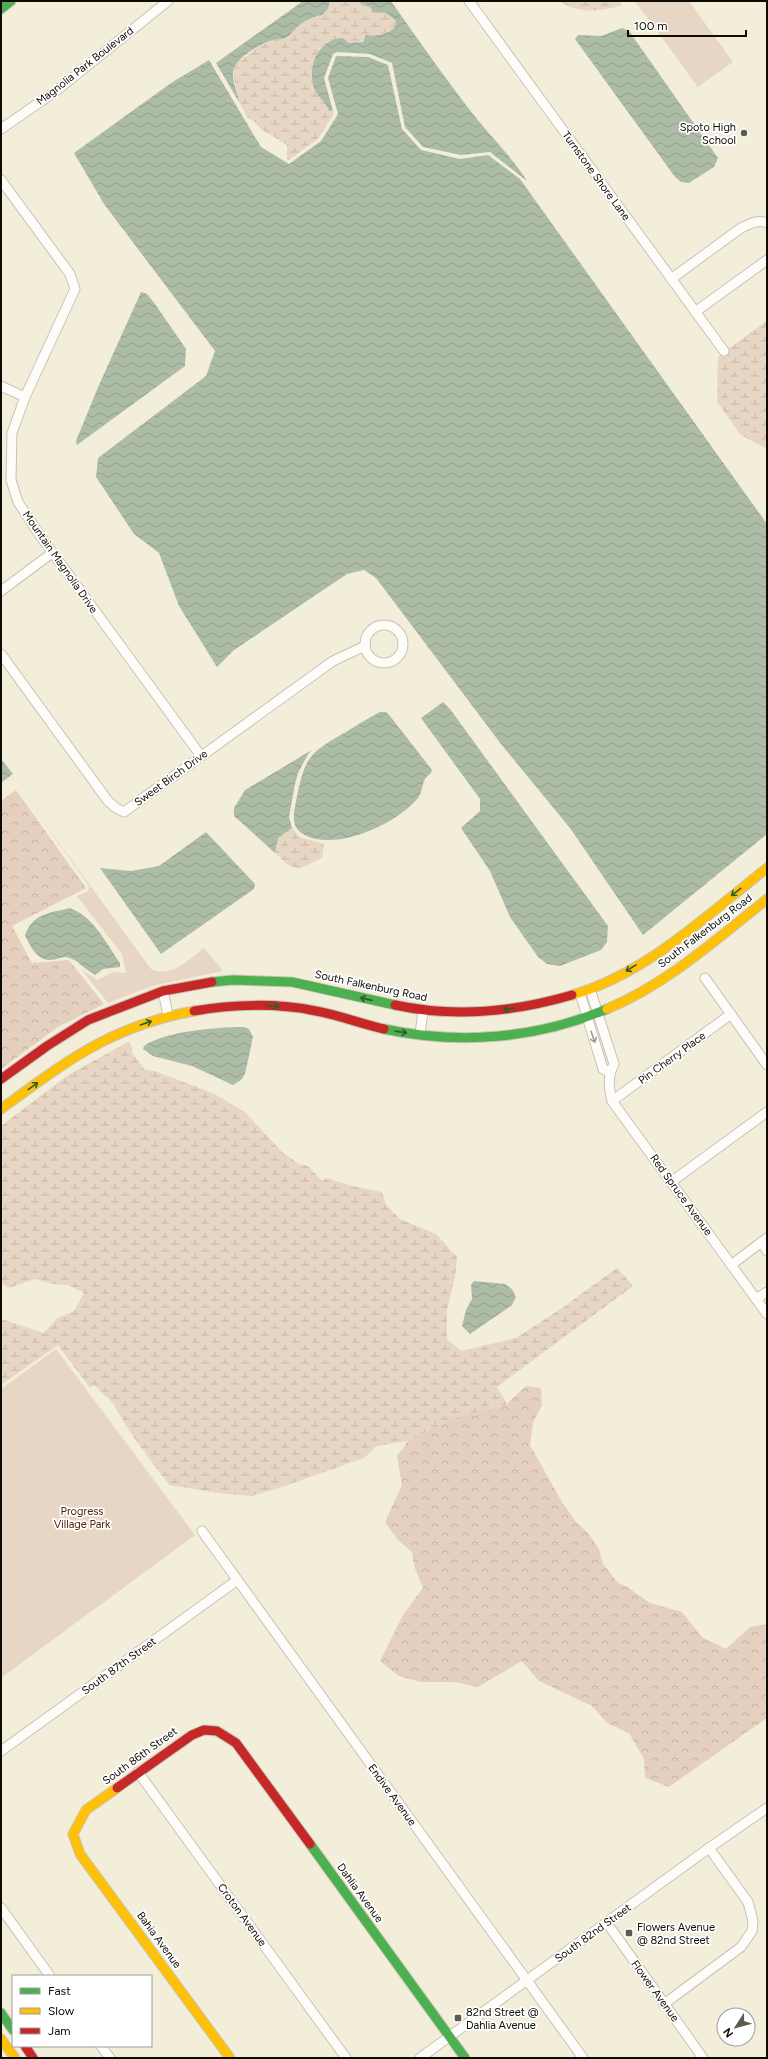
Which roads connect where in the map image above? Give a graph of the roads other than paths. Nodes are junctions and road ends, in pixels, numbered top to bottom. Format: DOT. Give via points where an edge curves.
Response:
graph roads {
  1 [pos="11,1"];
  2 [pos="168,1"];
  3 [pos="469,1"];
  4 [pos="1,9"];
  5 [pos="1,129"];
  6 [pos="1,180"];
  7 [pos="767,223"];
  8 [pos="767,260"];
  9 [pos="671,279"];
  10 [pos="695,312"];
  11 [pos="724,351"];
  12 [pos="1,386"];
  13 [pos="25,396"];
  14 [pos="52,553"];
  15 [pos="1,591"];
  16 [pos="366,646"];
  17 [pos="1,654"];
  18 [pos="201,756"];
  19 [pos="767,868"];
  20 [pos="767,899"];
  21 [pos="705,978"];
  22 [pos="590,989"];
  23 [pos="162,991"];
  24 [pos="580,993"];
  25 [pos="423,1011"];
  26 [pos="598,1012"];
  27 [pos="731,1014"];
  28 [pos="168,1015"];
  29 [pos="587,1016"];
  30 [pos="420,1034"];
  31 [pos="610,1050"];
  32 [pos="599,1054"];
  33 [pos="767,1065"];
  34 [pos="610,1072"];
  35 [pos="1,1079"];
  36 [pos="612,1102"];
  37 [pos="1,1109"];
  38 [pos="767,1112"];
  39 [pos="671,1182"];
  40 [pos="764,1240"];
  41 [pos="767,1251"];
  42 [pos="731,1265"];
  43 [pos="767,1292"];
  44 [pos="756,1299"];
  45 [pos="767,1314"];
  46 [pos="202,1531"];
  47 [pos="236,1581"];
  48 [pos="236,1743"];
  49 [pos="1,1751"];
  50 [pos="138,1772"];
  51 [pos="767,1808"];
  52 [pos="73,1834"];
  53 [pos="709,1848"];
  54 [pos="1,1908"];
  55 [pos="606,1923"];
  56 [pos="49,1975"];
  57 [pos="528,1981"];
  58 [pos="664,2004"];
  59 [pos="1,2013"];
  60 [pos="12,2030"];
  61 [pos="12,2032"];
  62 [pos="450,2036"];
  63 [pos="1,2040"];
  64 [pos="26,2047"];
  65 [pos="102,2047"];
  66 [pos="15,2058"];
  67 [pos="33,2058"];
  68 [pos="110,2058"];
  69 [pos="230,2058"];
  70 [pos="346,2058"];
  71 [pos="420,2058"];
  72 [pos="465,2058"];
  73 [pos="583,2058"];
  74 [pos="703,2058"];
  1 -- 4 [label="main road"];
  2 -- 5 [label="street, Magnolia Park Boulevard" via="62,86"];
  3 -- 9 [label="street, Turnstone Shore Lane"];
  6 -- 13 [label="street, Mountain Magnolia Drive" via="70,274 75,289"];
  7 -- 9 [label="street" via="758,222 741,228"];
  8 -- 10 [label="street"];
  9 -- 10 [label="street, Turnstone Shore Lane"];
  10 -- 11 [label="street, Turnstone Shore Lane"];
  12 -- 13 [label="street"];
  13 -- 14 [label="street, Mountain Magnolia Drive" via="12,433 11,480 18,502"];
  14 -- 15 [label="street"];
  14 -- 18 [label="street, Mountain Magnolia Drive"];
  16 -- 16 [label="street" via="372,629 384,624 396,629 403,640 398,657 387,662 376,660 367,652"];
  16 -- 18 [label="street, Sweet Birch Drive" via="333,661"];
  17 -- 18 [label="street, Sweet Birch Drive" via="108,801 116,808 124,812 131,808"];
  19 -- 22 [label="main road, South Falkenburg Road, one-way" via="667,946 618,977"];
  20 -- 26 [label="main road, South Falkenburg Road" via="676,969 621,1003"];
  21 -- 27 [label="street"];
  22 -- 24 [label="main road, South Falkenburg Road"];
  22 -- 26 [label="street, Red Spruce Avenue"];
  25 -- 23 [label="main road, South Falkenburg Road, one-way" via="292,982 233,980"];
  23 -- 28 [label="street"];
  23 -- 35 [label="main road, South Falkenburg Road" via="88,1020"];
  24 -- 25 [label="main road, South Falkenburg Road, one-way" via="539,1005 477,1013"];
  24 -- 29 [label="street"];
  25 -- 30 [label="street"];
  26 -- 29 [label="main road, South Falkenburg Road"];
  26 -- 31 [label="street, Red Spruce Avenue"];
  27 -- 33 [label="street"];
  27 -- 36 [label="street, Pin Cherry Place"];
  28 -- 30 [label="main road, South Falkenburg Road, one-way" via="219,1007 263,1005 321,1011 384,1029"];
  37 -- 28 [label="main road, South Falkenburg Road, one-way" via="63,1064 113,1035"];
  29 -- 30 [label="main road, South Falkenburg Road" via="540,1031 474,1038"];
  29 -- 32 [label="street, one-way"];
  31 -- 32 [label="street"];
  31 -- 34 [label="street, Red Spruce Avenue" via="614,1064"];
  32 -- 34 [label="street" via="603,1069"];
  34 -- 36 [label="street, Red Spruce Avenue" via="608,1086"];
  36 -- 39 [label="street, Red Spruce Avenue"];
  38 -- 39 [label="street"];
  39 -- 42 [label="street, Red Spruce Avenue"];
  40 -- 41 [label="street"];
  40 -- 42 [label="street"];
  42 -- 44 [label="street, Red Spruce Avenue"];
  43 -- 44 [label="street"];
  44 -- 45 [label="street, Red Spruce Avenue"];
  46 -- 47 [label="street, Endive Avenue"];
  47 -- 49 [label="street, South 87th Street"];
  47 -- 57 [label="street, Endive Avenue"];
  48 -- 50 [label="main road, South 86th Street" via="217,1731 204,1730 180,1741"];
  48 -- 62 [label="main road, Dahlia Avenue"];
  50 -- 52 [label="main road, South 86th Street" via="86,1810"];
  50 -- 70 [label="street, Croton Avenue"];
  51 -- 53 [label="street, South 82nd Street"];
  52 -- 69 [label="main road, Bahia Avenue" via="80,1854"];
  53 -- 55 [label="street, South 82nd Street"];
  53 -- 58 [label="street" via="748,1902 753,1921 752,1930 741,1947"];
  54 -- 56 [label="street"];
  55 -- 57 [label="street, South 82nd Street"];
  55 -- 58 [label="street, Flower Avenue"];
  57 -- 62 [label="street, South 82nd Street"];
  57 -- 73 [label="street, Endive Avenue"];
  58 -- 74 [label="street, Flower Avenue"];
  59 -- 60 [label="main road"];
  61 -- 63 [label="street"];
  62 -- 71 [label="street, South 82nd Street"];
  62 -- 72 [label="main road, Dahlia Avenue"];
  63 -- 66 [label="main road"];
  64 -- 67 [label="main road"];
  65 -- 68 [label="street"];
}
